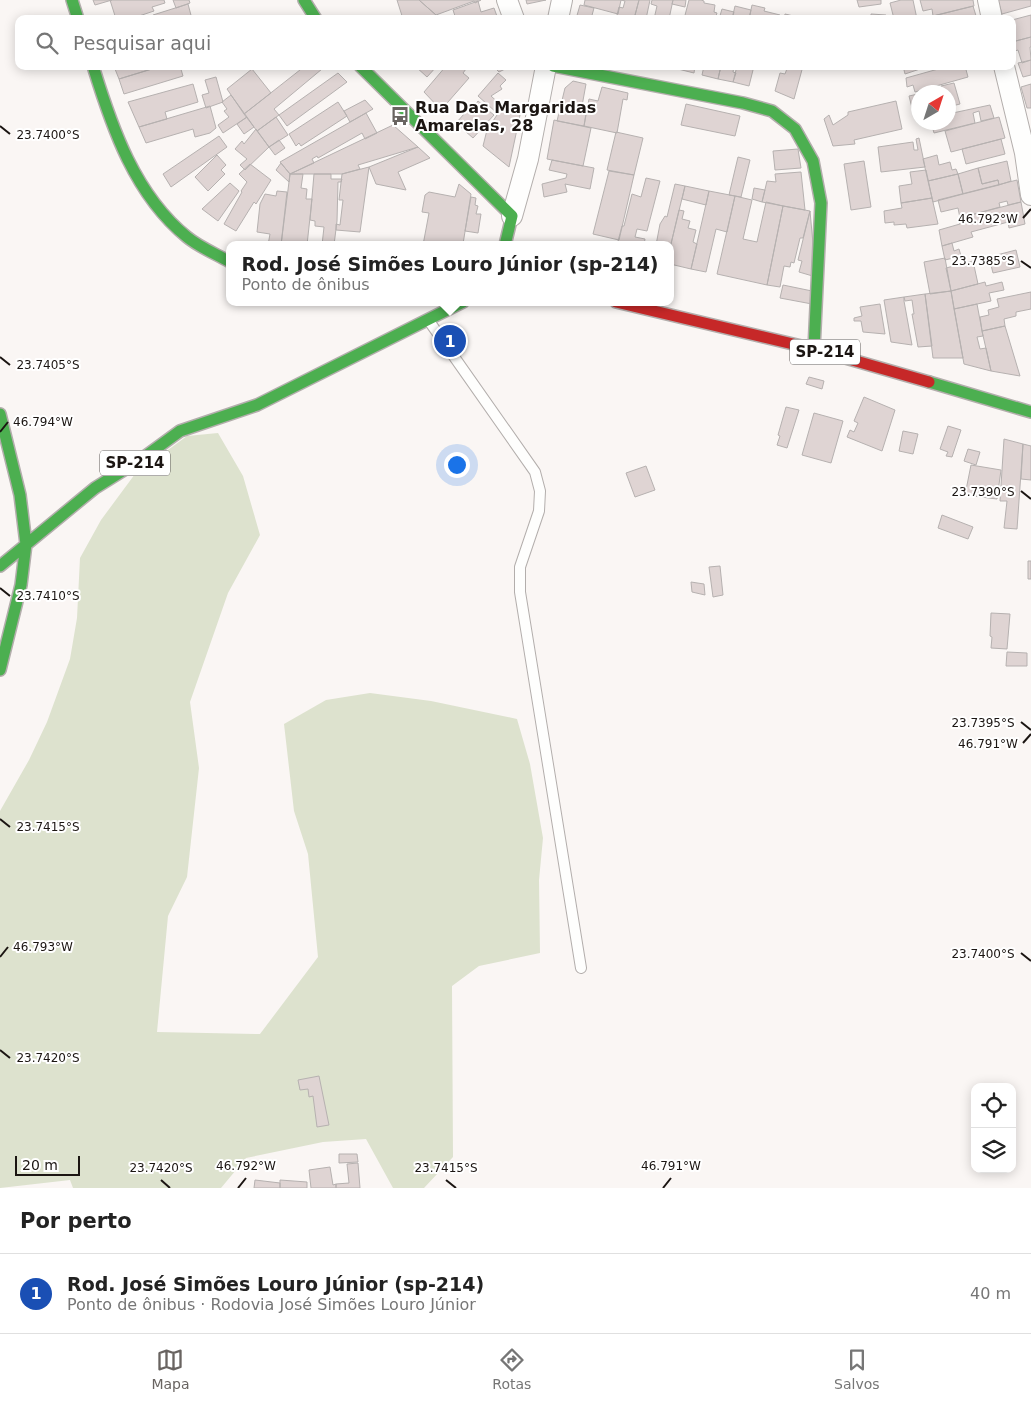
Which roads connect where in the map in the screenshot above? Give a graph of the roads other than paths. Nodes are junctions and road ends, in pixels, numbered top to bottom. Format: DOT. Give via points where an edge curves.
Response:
graph roads {
  1 [pos="72,0"];
  2 [pos="304,0"];
  3 [pos="507,0"];
  4 [pos="562,0"];
  5 [pos="988,0"];
  6 [pos="77,15"];
  7 [pos="313,15"];
  8 [pos="513,15"];
  9 [pos="559,15"];
  10 [pos="991,15"];
  11 [pos="94,70"];
  12 [pos="364,70"];
  13 [pos="545,70"];
  14 [pos="573,70"];
  15 [pos="1005,70"];
  16 [pos="1031,195"];
  17 [pos="512,216"];
  18 [pos="507,241"];
  19 [pos="226,260"];
  20 [pos="455,306"];
  21 [pos="633,306"];
  22 [pos="427,319"];
  23 [pos="814,349"];
  24 [pos="1031,412"];
  25 [pos="0,414"];
  26 [pos="26,544"];
  27 [pos="0,566"];
  28 [pos="0,670"];
  29 [pos="581,968"];
  1 -- 6 [label="main road"];
  2 -- 7 [label="main road"];
  3 -- 8 [label="street"];
  4 -- 9 [label="street"];
  5 -- 10 [label="street"];
  11 -- 19 [label="main road" via="132,169 159,210 188,238"];
  12 -- 17 [label="main road"];
  13 -- 17 [label="street" via="528,159"];
  14 -- 23 [label="main road" via="742,103 772,111 795,129 814,161 821,202"];
  15 -- 16 [label="street" via="1025,153"];
  17 -- 18 [label="main road"];
  20 -- 22 [label="main road, SP-214"];
  21 -- 23 [label="main road, SP-214"];
  22 -- 26 [label="main road, SP-214" via="257,405 180,431 94,488"];
  22 -- 29 [label="lane" via="535,472 540,492 539,511 520,567 520,592"];
  23 -- 24 [label="main road, SP-214"];
  25 -- 26 [label="main road" via="20,495"];
  26 -- 27 [label="main road, SP-214"];
  26 -- 28 [label="main road" via="21,585"];
}
